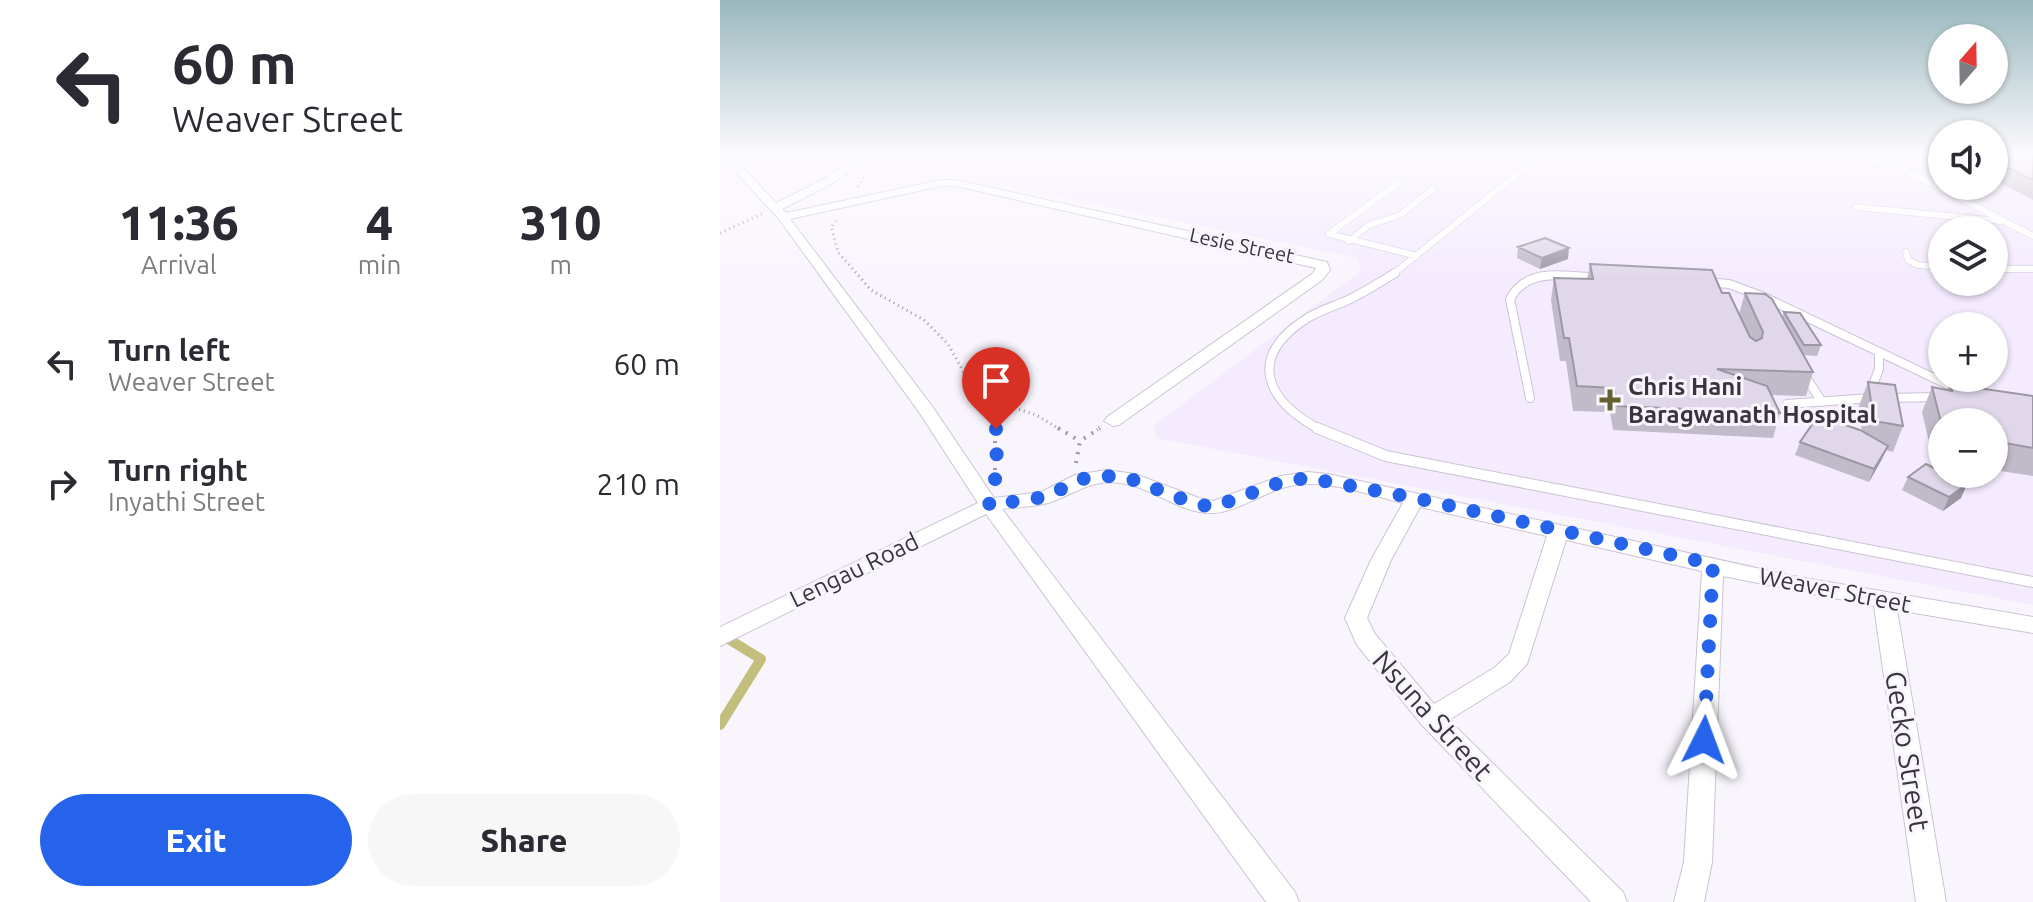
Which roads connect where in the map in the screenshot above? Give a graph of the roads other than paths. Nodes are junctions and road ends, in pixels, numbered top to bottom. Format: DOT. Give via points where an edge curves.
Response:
graph roads {
  1 [pos="765,197"];
  2 [pos="803,197"];
  3 [pos="875,197"];
  4 [pos="1021,197"];
  5 [pos="1378,197"];
  6 [pos="1423,197"];
  7 [pos="1489,197"];
  8 [pos="1957,197"];
  9 [pos="1856,207"];
  10 [pos="779,212"];
  11 [pos="1945,216"];
  12 [pos="1994,216"];
  13 [pos="2008,224"];
  14 [pos="2033,236"];
  15 [pos="1349,241"];
  16 [pos="1906,252"];
  17 [pos="1417,256"];
  18 [pos="1928,266"];
  19 [pos="2008,269"];
  20 [pos="2033,269"];
  21 [pos="1602,278"];
  22 [pos="1691,282"];
  23 [pos="1737,286"];
  24 [pos="1726,294"];
  25 [pos="1790,310"];
  26 [pos="1775,313"];
  27 [pos="1879,353"];
  28 [pos="1797,362"];
  29 [pos="1974,396"];
  30 [pos="1530,398"];
  31 [pos="1865,399"];
  32 [pos="1962,400"];
  33 [pos="1822,402"];
  34 [pos="1787,404"];
  35 [pos="1113,421"];
  36 [pos="1415,498"];
  37 [pos="989,505"];
  38 [pos="1559,531"];
  39 [pos="1713,564"];
  40 [pos="2033,582"];
  41 [pos="1884,600"];
  42 [pos="2033,625"];
  43 [pos="720,637"];
  44 [pos="1431,718"];
  45 [pos="1284,902"];
  46 [pos="1612,902"];
  47 [pos="1689,902"];
  48 [pos="1931,902"];
  1 -- 10 [label="street"];
  2 -- 10 [label="street"];
  3 -- 10 [label="street, Lesie Street"];
  4 -- 35 [label="street, Lesie Street" via="1323,267 1317,277"];
  5 -- 15 [label="lane" via="1329,234"];
  6 -- 15 [label="lane"];
  7 -- 17 [label="lane"];
  8 -- 12 [label="lane"];
  9 -- 11 [label="lane"];
  10 -- 37 [label="street" via="926,410"];
  13 -- 14 [label="lane"];
  15 -- 17 [label="lane"];
  16 -- 18 [label="lane" via="1908,260"];
  17 -- 40 [label="lane" via="1354,297 1304,319 1278,340 1267,355 1270,383 1296,416 1346,445 1386,456"];
  19 -- 20 [label="lane"];
  21 -- 30 [label="lane" via="1543,276 1524,281 1512,293"];
  22 -- 23 [label="lane"];
  23 -- 24 [label="lane"];
  23 -- 25 [label="lane"];
  25 -- 26 [label="lane"];
  25 -- 27 [label="lane"];
  27 -- 29 [label="lane"];
  27 -- 31 [label="lane" via="1874,389"];
  28 -- 33 [label="lane"];
  31 -- 32 [label="lane" via="1924,395"];
  31 -- 33 [label="lane"];
  33 -- 34 [label="lane"];
  36 -- 37 [label="street, Weaver Street" via="1308,478 1281,482 1227,504 1204,506 1128,478 1106,476 1082,479 1045,497"];
  36 -- 38 [label="street, Weaver Street"];
  36 -- 44 [label="street, Nsuna Street" via="1356,618 1365,639"];
  37 -- 43 [label="street, Lengau Road"];
  37 -- 45 [label="street"];
  38 -- 39 [label="street, Weaver Street"];
  38 -- 44 [label="street" via="1519,658 1502,675"];
  39 -- 41 [label="street, Weaver Street"];
  39 -- 47 [label="street" via="1698,862"];
  41 -- 42 [label="street, Weaver Street"];
  41 -- 48 [label="street, Gecko Street"];
  44 -- 46 [label="street, Nsuna Street"];
}
